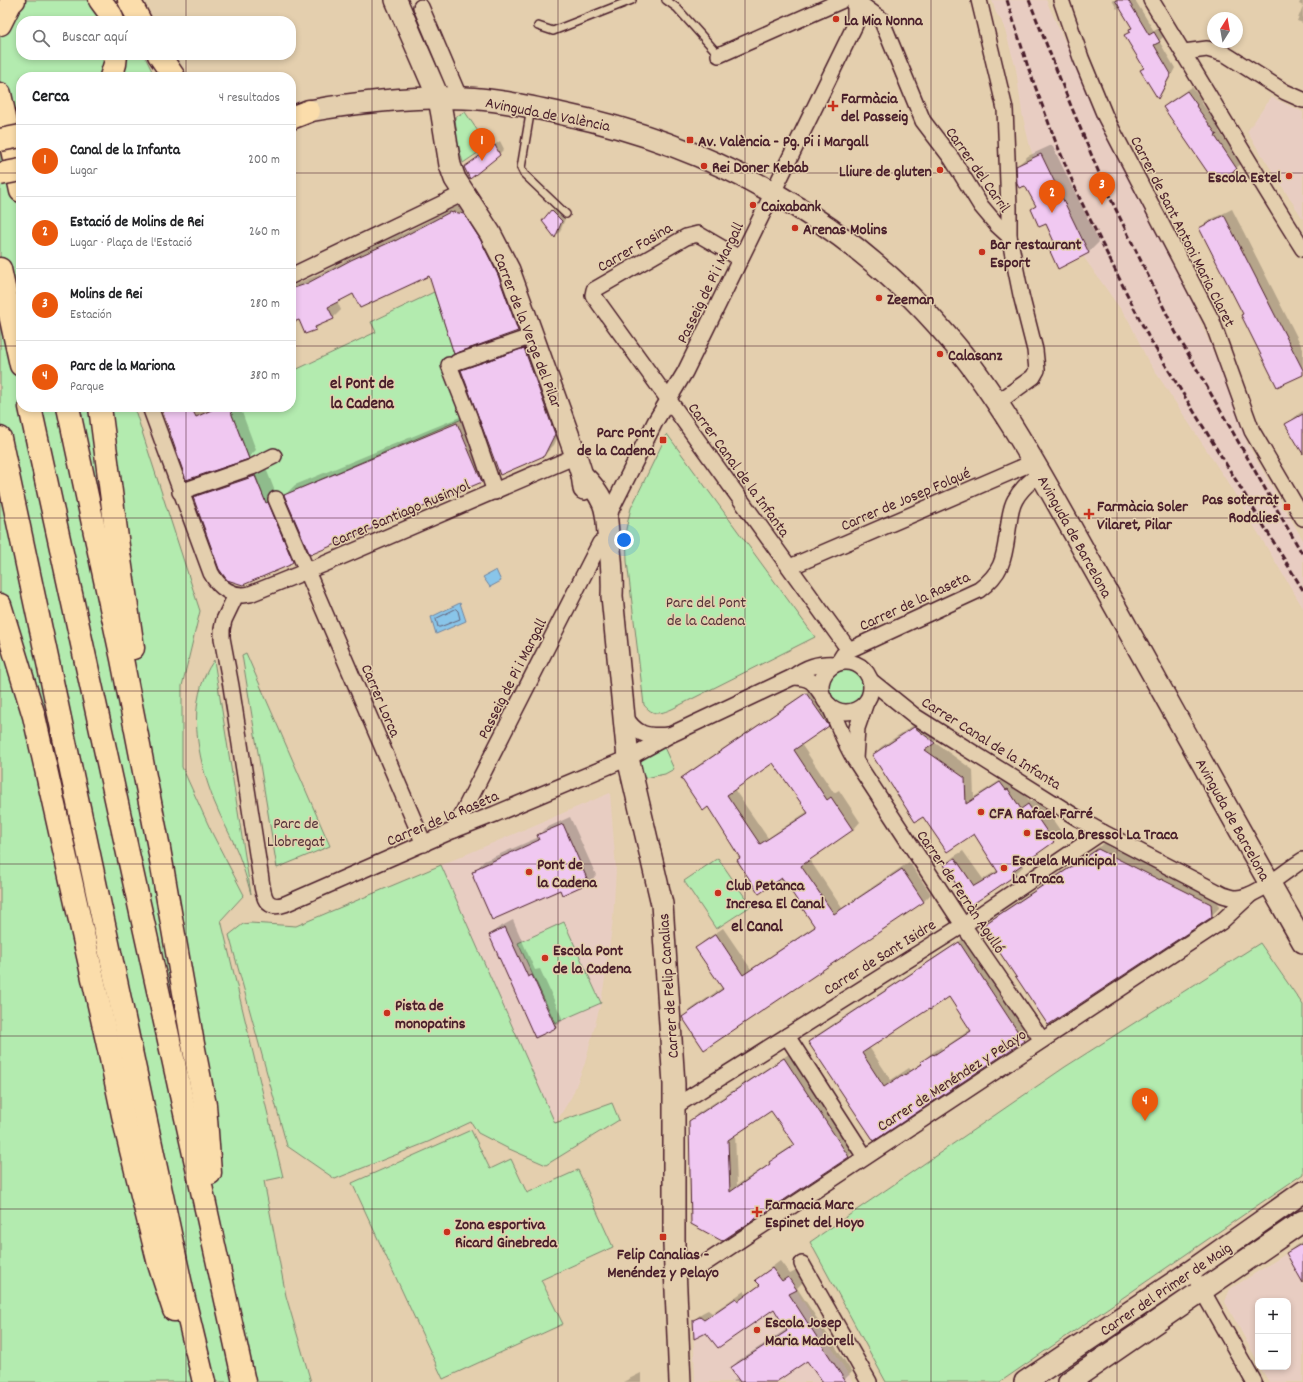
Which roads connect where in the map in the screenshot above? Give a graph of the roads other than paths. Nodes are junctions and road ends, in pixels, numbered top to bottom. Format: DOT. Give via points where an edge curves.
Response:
graph roads {
  1 [pos="14,0"];
  2 [pos="100,0"];
  3 [pos="129,0"];
  4 [pos="632,0"];
  5 [pos="666,0"];
  6 [pos="843,0"];
  7 [pos="855,0"];
  8 [pos="979,0"];
  9 [pos="1061,0"];
  10 [pos="1151,0"];
  11 [pos="410,5"];
  12 [pos="111,16"];
  13 [pos="137,16"];
  14 [pos="0,24"];
  15 [pos="538,26"];
  16 [pos="1184,52"];
  17 [pos="719,55"];
  18 [pos="115,60"];
  19 [pos="162,64"];
  20 [pos="113,72"];
  21 [pos="169,72"];
  22 [pos="0,94"];
  23 [pos="448,95"];
  24 [pos="1303,100"];
  25 [pos="532,107"];
  26 [pos="297,113"];
  27 [pos="16,137"];
  28 [pos="0,140"];
  29 [pos="16,158"];
  30 [pos="0,161"];
  31 [pos="16,168"];
  32 [pos="16,171"];
  33 [pos="0,174"];
  34 [pos="773,192"];
  35 [pos="464,193"];
  36 [pos="566,214"];
  37 [pos="1009,236"];
  38 [pos="1303,249"];
  39 [pos="740,259"];
  40 [pos="0,269"];
  41 [pos="296,274"];
  42 [pos="593,295"];
  43 [pos="533,336"];
  44 [pos="16,342"];
  45 [pos="668,400"];
  46 [pos="997,403"];
  47 [pos="31,412"];
  48 [pos="69,412"];
  49 [pos="101,412"];
  50 [pos="152,412"];
  51 [pos="0,438"];
  52 [pos="274,456"];
  53 [pos="1037,468"];
  54 [pos="581,475"];
  55 [pos="180,492"];
  56 [pos="495,492"];
  57 [pos="276,499"];
  58 [pos="0,505"];
  59 [pos="608,516"];
  60 [pos="1303,518"];
  61 [pos="600,543"];
  62 [pos="790,567"];
  63 [pos="306,571"];
  64 [pos="33,594"];
  65 [pos="236,595"];
  66 [pos="612,596"];
  67 [pos="0,606"];
  68 [pos="849,650"];
  69 [pos="837,663"];
  70 [pos="793,677"];
  71 [pos="870,680"];
  72 [pos="827,702"];
  73 [pos="866,702"];
  74 [pos="624,715"];
  75 [pos="670,735"];
  76 [pos="628,758"];
  77 [pos="855,760"];
  78 [pos="454,830"];
  79 [pos="1102,832"];
  80 [pos="158,844"];
  81 [pos="424,844"];
  82 [pos="1303,860"];
  83 [pos="1270,884"];
  84 [pos="1250,895"];
  85 [pos="963,925"];
  86 [pos="1303,942"];
  87 [pos="787,1036"];
  88 [pos="1042,1040"];
  89 [pos="674,1107"];
  90 [pos="865,1157"];
  91 [pos="1303,1192"];
  92 [pos="1303,1221"];
  93 [pos="213,1238"];
  94 [pos="674,1245"];
  95 [pos="802,1264"];
  96 [pos="1191,1271"];
  97 [pos="1202,1290"];
  98 [pos="202,1382"];
  99 [pos="244,1382"];
  100 [pos="680,1382"];
  101 [pos="869,1382"];
  102 [pos="1026,1382"];
  103 [pos="1069,1382"];
  104 [pos="1254,1382"];
  1 -- 14 [label="main road"];
  2 -- 12 [label="main road"];
  3 -- 13 [label="main road"];
  4 -- 15 [label="lane" via="553,30"];
  5 -- 17 [label="lane" via="678,8"];
  6 -- 17 [label="street"];
  7 -- 34 [label="street, Passeig de Pi i Margall" via="855,25"];
  7 -- 37 [label="street, Carrer del Carril" via="881,19 922,121 952,159 981,206"];
  8 -- 37 [label="street" via="1005,109"];
  9 -- 60 [label="street, Carrer de Sant Antoni Maria Claret" via="1105,116 1212,321 1252,431"];
  10 -- 16 [label="street"];
  11 -- 23 [label="street, Carrer de la Verge del Pilar"];
  16 -- 24 [label="street" via="1207,49 1225,54 1285,92"];
  16 -- 38 [label="street"];
  18 -- 20 [label="main road"];
  19 -- 21 [label="main road"];
  22 -- 31 [label="main road"];
  23 -- 25 [label="street, Avinguda de València"];
  23 -- 26 [label="street, Avinguda de València" via="351,104"];
  23 -- 35 [label="street, Carrer de la Verge del Pilar" via="442,114 450,165"];
  25 -- 34 [label="street, Avinguda de València" via="593,120 652,137 733,171"];
  25 -- 36 [label="lane" via="521,168 524,174"];
  27 -- 28 [label="main road, bridge"];
  29 -- 30 [label="main road"];
  32 -- 33 [label="main road, bridge"];
  34 -- 39 [label="street, Passeig de Pi i Margall"];
  34 -- 46 [label="street, Avinguda de Barcelona" via="834,231 898,283 964,355"];
  35 -- 41 [label="street"];
  35 -- 43 [label="street, Carrer de la Verge del Pilar" via="499,249"];
  37 -- 46 [label="street, Carrer del Carril" via="1035,350 1037,370 1033,377"];
  39 -- 42 [label="street, Carrer Fasina" via="698,234 686,236 594,290"];
  39 -- 45 [label="street, Passeig de Pi i Margall"];
  40 -- 44 [label="main road"];
  42 -- 45 [label="street, Carrer Canal de la Infanta"];
  43 -- 54 [label="street, Carrer de la Verge del Pilar"];
  43 -- 56 [label="street" via="453,364"];
  45 -- 59 [label="street, Passeig de Pi i Margall"];
  45 -- 62 [label="street, Carrer Canal de la Infanta"];
  46 -- 53 [label="street, Avinguda de Barcelona"];
  47 -- 93 [label="main road"];
  48 -- 80 [label="main road" via="124,667"];
  49 -- 80 [label="main road" via="118,546 150,749"];
  50 -- 55 [label="street"];
  51 -- 64 [label="main road"];
  52 -- 55 [label="street" via="252,467"];
  53 -- 62 [label="street, Carrer de Josep Folqué"];
  53 -- 68 [label="street, Carrer de la Raseta" via="1020,491 1011,509 1004,558 998,572 990,581 979,590"];
  53 -- 83 [label="street, Avinguda de Barcelona"];
  54 -- 56 [label="street, Carrer Santiago Rusinyol"];
  54 -- 59 [label="street, Carrer de la Verge del Pilar" via="598,512"];
  54 -- 61 [label="street, Carrer de la Verge del Pilar"];
  55 -- 65 [label="street" via="215,581"];
  56 -- 63 [label="street, Carrer Santiago Rusinyol"];
  57 -- 63 [label="street, Carrer Lorca"];
  58 -- 64 [label="main road" via="11,546"];
  59 -- 66 [label="street, Carrer de Felip Canalias" via="613,575"];
  61 -- 66 [label="street, Carrer de Felip Canalias"];
  61 -- 78 [label="street, Passeig de Pi i Margall"];
  62 -- 68 [label="street, Carrer Canal de la Infanta"];
  63 -- 65 [label="street, Carrer Santiago Rusinyol" via="250,594"];
  63 -- 81 [label="street, Carrer Lorca"];
  64 -- 98 [label="main road"];
  65 -- 81 [label="street, Carrer de la Raseta" via="224,620 222,638 260,873 265,899 270,906 285,904"];
  66 -- 74 [label="street, Carrer de Felip Canalias"];
  67 -- 98 [label="main road" via="34,716 127,1134 158,1256 181,1332"];
  68 -- 69 [label="street"];
  69 -- 70 [label="street, Carrer de la Raseta" via="823,663 810,667"];
  69 -- 71 [label="street" via="856,664 867,673"];
  69 -- 72 [label="street" via="823,677 822,688"];
  70 -- 72 [label="street" via="813,682"];
  70 -- 75 [label="street, Carrer de la Raseta"];
  71 -- 73 [label="street" via="870,695"];
  71 -- 79 [label="street, Carrer Canal de la Infanta" via="916,717"];
  72 -- 73 [label="street" via="836,710 844,712 860,708"];
  72 -- 77 [label="street, Carrer de Ferràn Agulló"];
  73 -- 77 [label="street" via="857,728"];
  74 -- 75 [label="street, Carrer de la Raseta" via="632,728 639,732 657,736"];
  74 -- 76 [label="street, Carrer de Felip Canalias"];
  75 -- 76 [label="street, Carrer de la Raseta" via="636,744"];
  76 -- 78 [label="street, Carrer de la Raseta"];
  76 -- 89 [label="street, Carrer de Felip Canalias" via="662,904"];
  77 -- 85 [label="street, Carrer de Ferràn Agulló"];
  78 -- 81 [label="street, Carrer de la Raseta"];
  79 -- 84 [label="street, Carrer Canal de la Infanta" via="1223,895 1236,898"];
  79 -- 85 [label="street, Carrer de Sant Isidre"];
  80 -- 93 [label="main road" via="205,1105"];
  82 -- 83 [label="street, Carrer Canal de la Infanta"];
  83 -- 84 [label="street, Carrer Canal de la Infanta"];
  83 -- 86 [label="street, Avinguda de Barcelona"];
  84 -- 88 [label="street, Carrer de Menéndez y Pelayo" via="1220,922"];
  85 -- 87 [label="street, Carrer de Sant Isidre"];
  85 -- 88 [label="street, Carrer de Ferràn Agulló"];
  87 -- 89 [label="street, Carrer de Sant Isidre"];
  87 -- 90 [label="street"];
  88 -- 90 [label="street, Carrer de Menéndez y Pelayo"];
  89 -- 94 [label="street, Carrer de Felip Canalias"];
  90 -- 94 [label="street, Carrer de Menéndez y Pelayo" via="698,1268 687,1266 681,1261"];
  91 -- 96 [label="street, Carrer del Primer de Maig"];
  92 -- 97 [label="street, Carrer del Primer de Maig"];
  93 -- 99 [label="main road"];
  94 -- 100 [label="street, Carrer de Felip Canalias"];
  95 -- 101 [label="street"];
  96 -- 97 [label="street"];
  96 -- 102 [label="street, Carrer del Primer de Maig"];
  97 -- 103 [label="street, Carrer del Primer de Maig"];
  97 -- 104 [label="street"];
}
